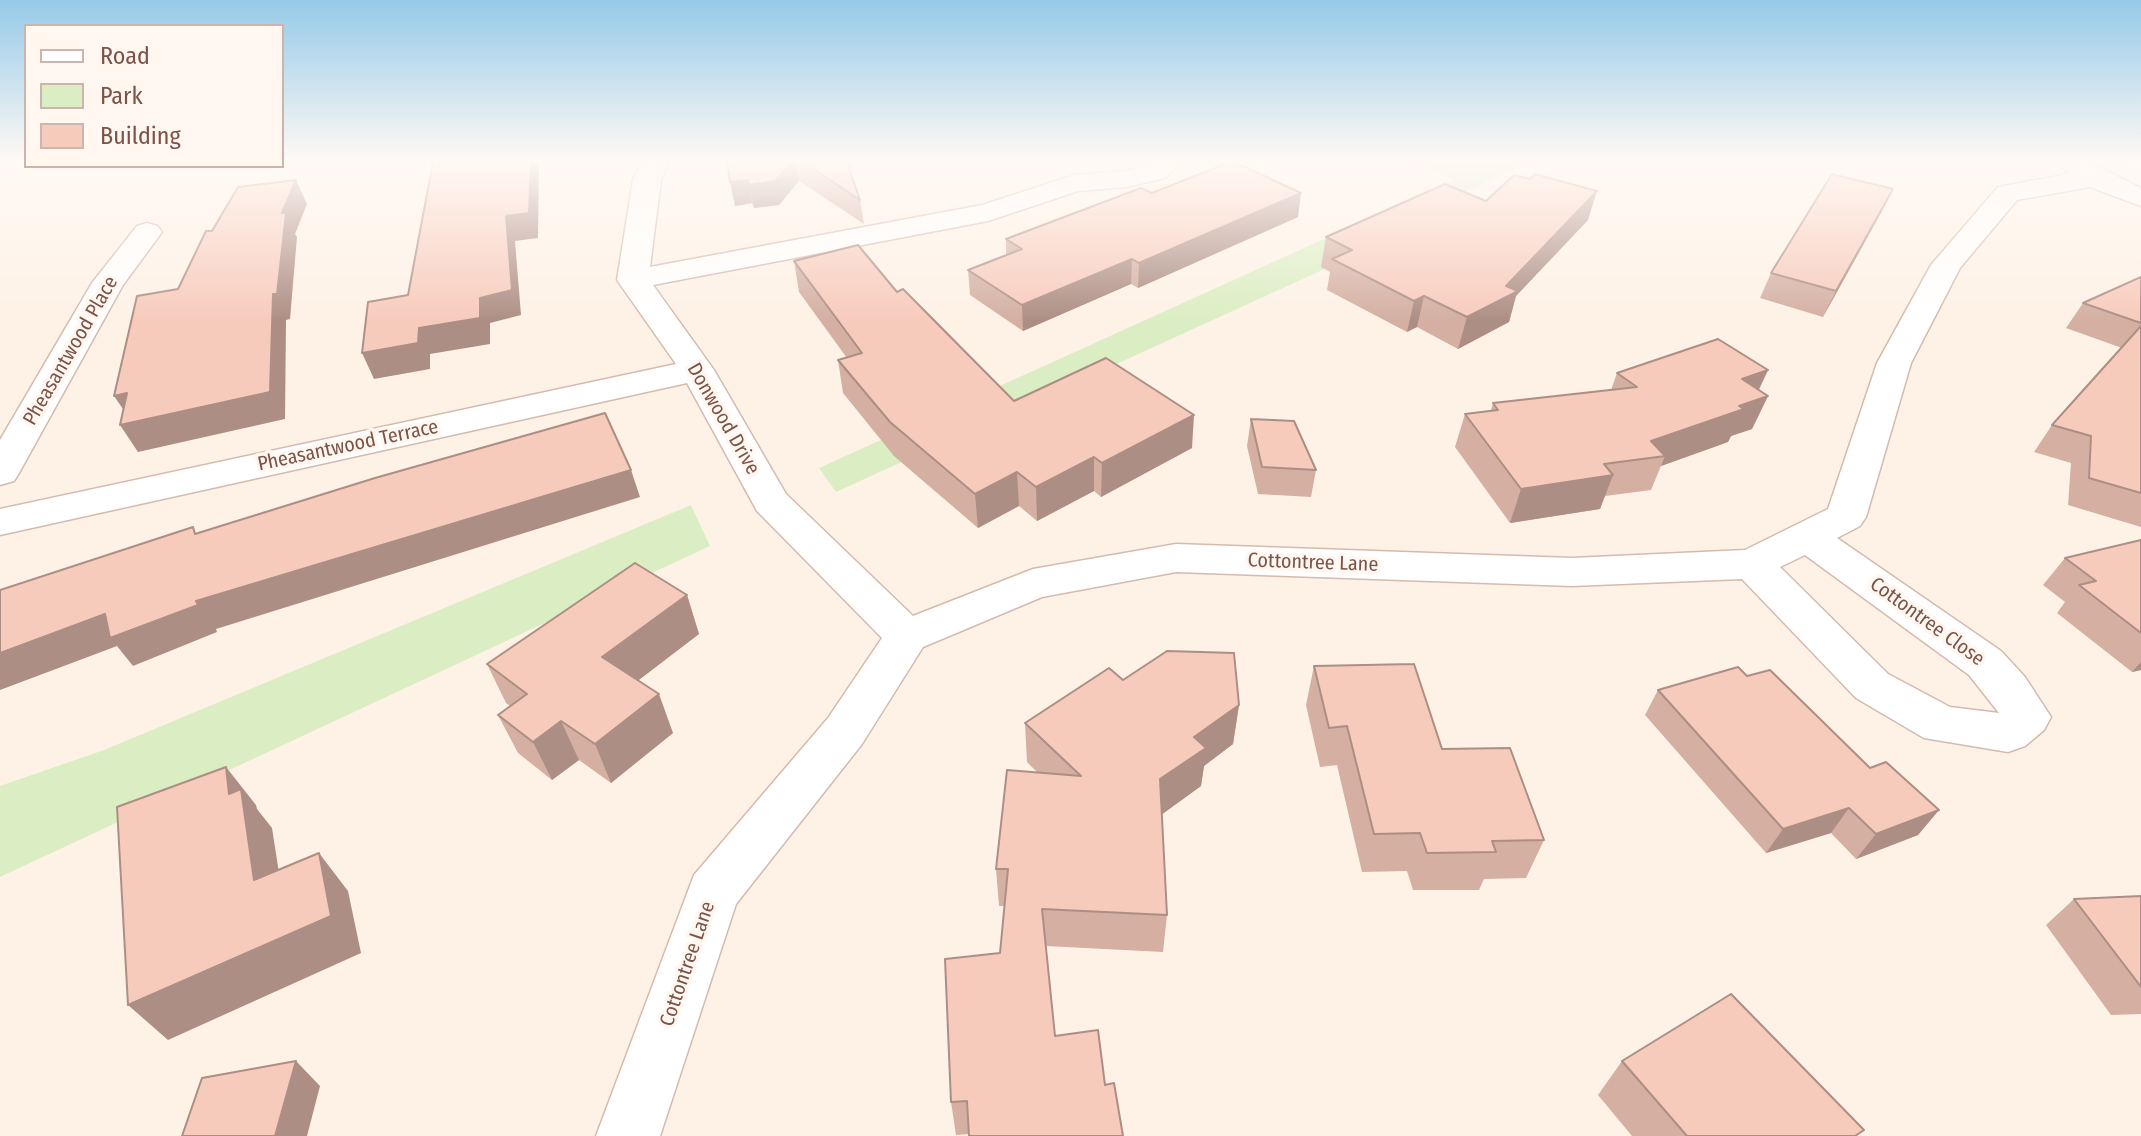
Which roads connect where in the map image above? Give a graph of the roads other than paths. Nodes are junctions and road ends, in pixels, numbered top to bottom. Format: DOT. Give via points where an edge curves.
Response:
graph roads {
  1 [pos="642,215"];
  2 [pos="972,215"];
  3 [pos="1989,215"];
  4 [pos="147,232"];
  5 [pos="633,280"];
  6 [pos="697,370"];
  7 [pos="0,473"];
  8 [pos="0,522"];
  9 [pos="1808,537"];
  10 [pos="1752,564"];
  11 [pos="907,636"];
  12 [pos="628,1136"];
  1 -- 5 [label="street"];
  2 -- 5 [label="street"];
  3 -- 9 [label="street, Cottontree Lane" via="1946,265 1894,363 1846,517"];
  4 -- 7 [label="street, Pheasantwood Place" via="108,283"];
  5 -- 6 [label="street, Donwood Drive"];
  6 -- 8 [label="street, Pheasantwood Terrace"];
  6 -- 11 [label="street, Donwood Drive" via="771,502"];
  9 -- 10 [label="street, Cottontree Lane"];
  9 -- 10 [label="street, Cottontree Close" via="1985,663 2027,717 2008,733 1941,725 1872,686"];
  10 -- 11 [label="street, Cottontree Lane" via="1572,572 1176,558 1033,584"];
  11 -- 12 [label="street, Cottontree Lane" via="845,731 713,892"];
}
